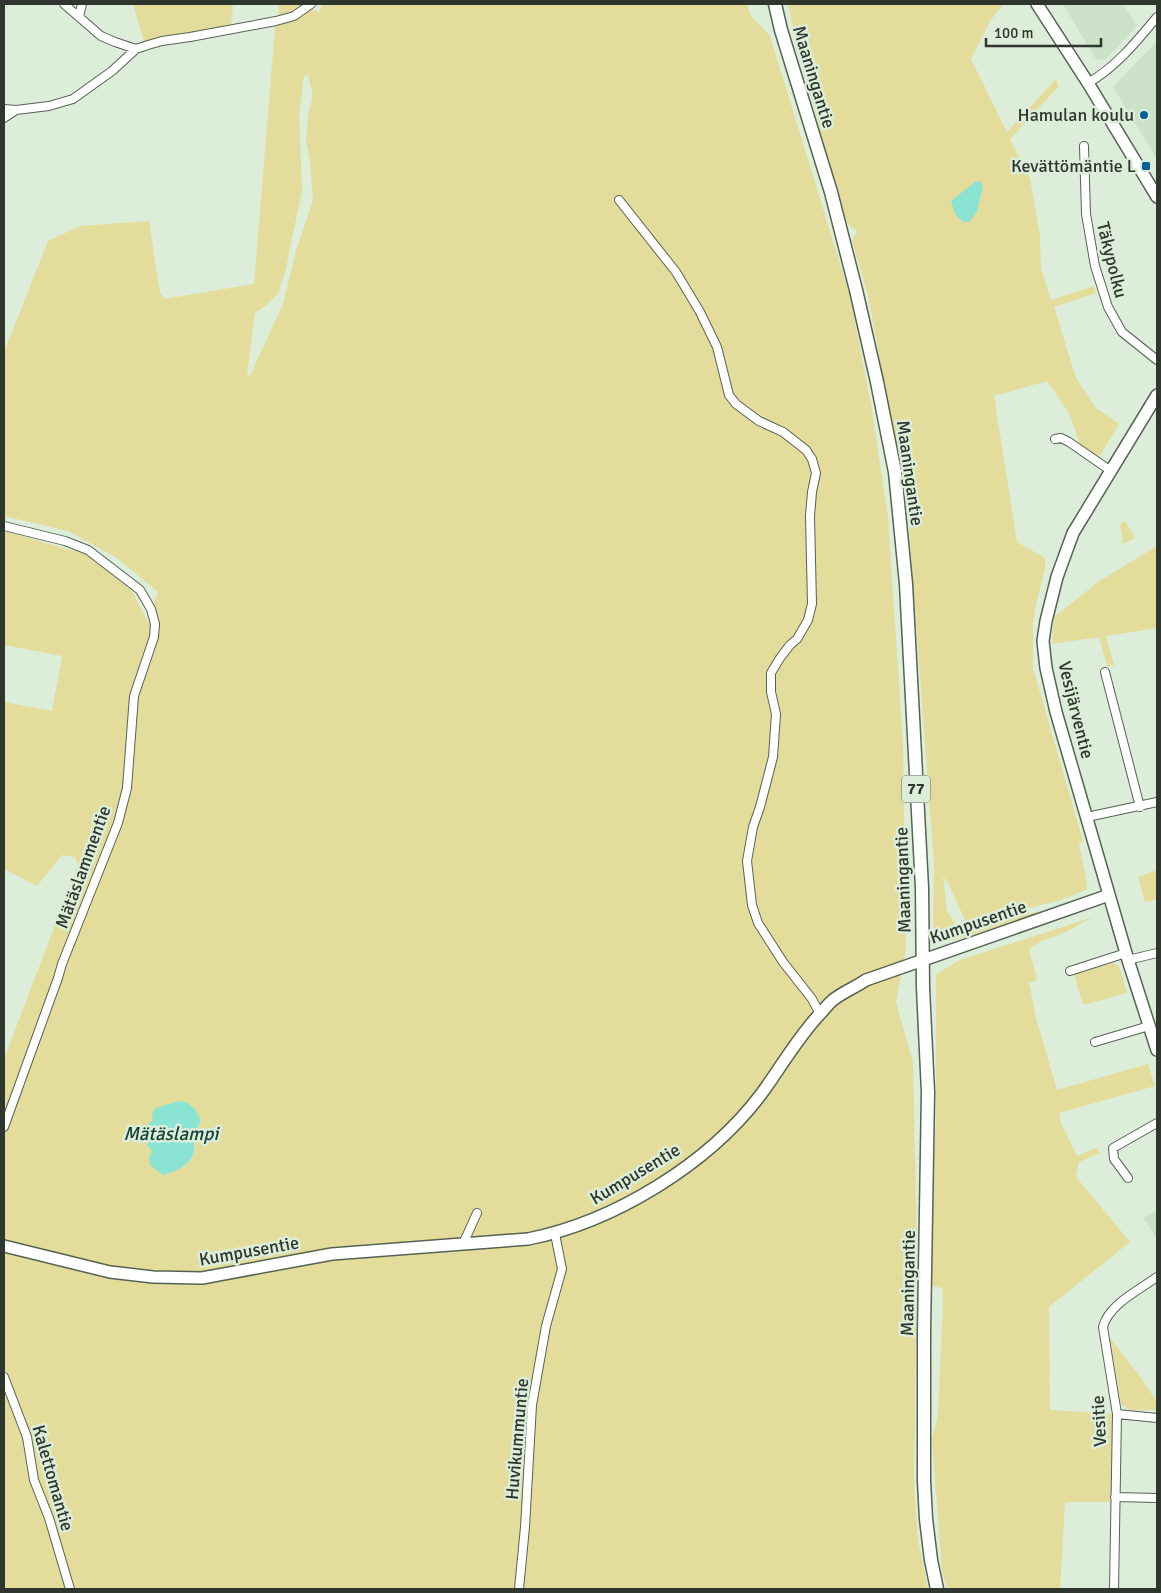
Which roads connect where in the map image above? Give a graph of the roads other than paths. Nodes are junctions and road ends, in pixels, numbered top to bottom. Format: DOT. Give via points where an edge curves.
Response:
graph roads {
  1 [pos="64,4"];
  2 [pos="82,4"];
  3 [pos="311,4"];
  4 [pos="775,4"];
  5 [pos="1037,4"];
  6 [pos="79,17"];
  7 [pos="1157,17"];
  8 [pos="136,49"];
  9 [pos="1088,83"];
  10 [pos="4,109"];
  11 [pos="16,110"];
  12 [pos="4,118"];
  13 [pos="1084,146"];
  14 [pos="1157,197"];
  15 [pos="619,200"];
  16 [pos="1157,360"];
  17 [pos="1157,395"];
  18 [pos="1055,439"];
  19 [pos="1111,471"];
  20 [pos="4,526"];
  21 [pos="1105,672"];
  22 [pos="1157,802"];
  23 [pos="1140,807"];
  24 [pos="1087,817"];
  25 [pos="1109,895"];
  26 [pos="1157,953"];
  27 [pos="1127,957"];
  28 [pos="923,959"];
  29 [pos="1070,971"];
  30 [pos="820,1014"];
  31 [pos="1153,1033"];
  32 [pos="1095,1042"];
  33 [pos="1157,1050"];
  34 [pos="1157,1123"];
  35 [pos="4,1128"];
  36 [pos="1128,1178"];
  37 [pos="477,1213"];
  38 [pos="555,1234"];
  39 [pos="463,1244"];
  40 [pos="4,1246"];
  41 [pos="1157,1277"];
  42 [pos="4,1377"];
  43 [pos="1118,1414"];
  44 [pos="1157,1418"];
  45 [pos="1115,1497"];
  46 [pos="1157,1498"];
  47 [pos="70,1589"];
  48 [pos="519,1589"];
  49 [pos="937,1589"];
  50 [pos="1114,1589"];
  1 -- 6 [label="street"];
  2 -- 6 [label="street"];
  3 -- 8 [label="street" via="294,16 276,21 162,41"];
  4 -- 28 [label="main road, Maaningantie / 77" via="831,192 856,290 895,472 906,584"];
  5 -- 9 [label="street"];
  6 -- 8 [label="street" via="101,36"];
  7 -- 9 [label="street" via="1131,48"];
  8 -- 11 [label="street" via="112,71 73,98 61,104"];
  9 -- 14 [label="street"];
  10 -- 11 [label="street"];
  11 -- 12 [label="street"];
  13 -- 16 [label="street, Täkypolku" via="1086,214 1095,266 1108,307 1122,332"];
  15 -- 30 [label="street" via="676,272 692,298 717,347 729,396 759,421 784,432 806,450 816,473 810,516 812,604 798,639 790,645 771,673 776,714 773,757 747,861 756,918"];
  17 -- 19 [label="street, Vesijärventie"];
  18 -- 19 [label="street" via="1069,442"];
  19 -- 24 [label="street, Vesijärventie" via="1073,533 1057,577 1043,641 1056,712"];
  20 -- 35 [label="street, Mätäslammentie" via="88,550 140,590 155,624 154,637 134,696 126,788 118,823 62,964"];
  21 -- 23 [label="street"];
  22 -- 23 [label="street"];
  23 -- 24 [label="street"];
  24 -- 25 [label="street, Vesijärventie"];
  25 -- 27 [label="street, Vesijärventie"];
  25 -- 28 [label="street, Kumpusentie"];
  26 -- 27 [label="street"];
  27 -- 29 [label="street"];
  27 -- 31 [label="street, Vesijärventie"];
  28 -- 30 [label="street, Kumpusentie" via="866,980 833,1000"];
  28 -- 49 [label="main road, Maaningantie / 77" via="928,1092 924,1480 926,1519"];
  30 -- 38 [label="street, Kumpusentie" via="801,1035 743,1116 701,1154 673,1176 605,1215"];
  31 -- 32 [label="street"];
  31 -- 33 [label="street, Vesijärventie"];
  34 -- 36 [label="street" via="1114,1148 1114,1159"];
  37 -- 39 [label="street"];
  38 -- 39 [label="street, Kumpusentie"];
  38 -- 48 [label="street, Huvikummuntie" via="562,1269 546,1326 532,1405"];
  39 -- 40 [label="street, Kumpusentie" via="332,1254 202,1278 110,1272"];
  41 -- 43 [label="street, Vesitie" via="1122,1302 1105,1320 1103,1328"];
  42 -- 47 [label="street, Kalettomantie" via="26,1437 34,1480 50,1518"];
  43 -- 44 [label="street"];
  43 -- 45 [label="street, Vesitie"];
  45 -- 46 [label="street"];
  45 -- 50 [label="street, Vesitie"];
}
